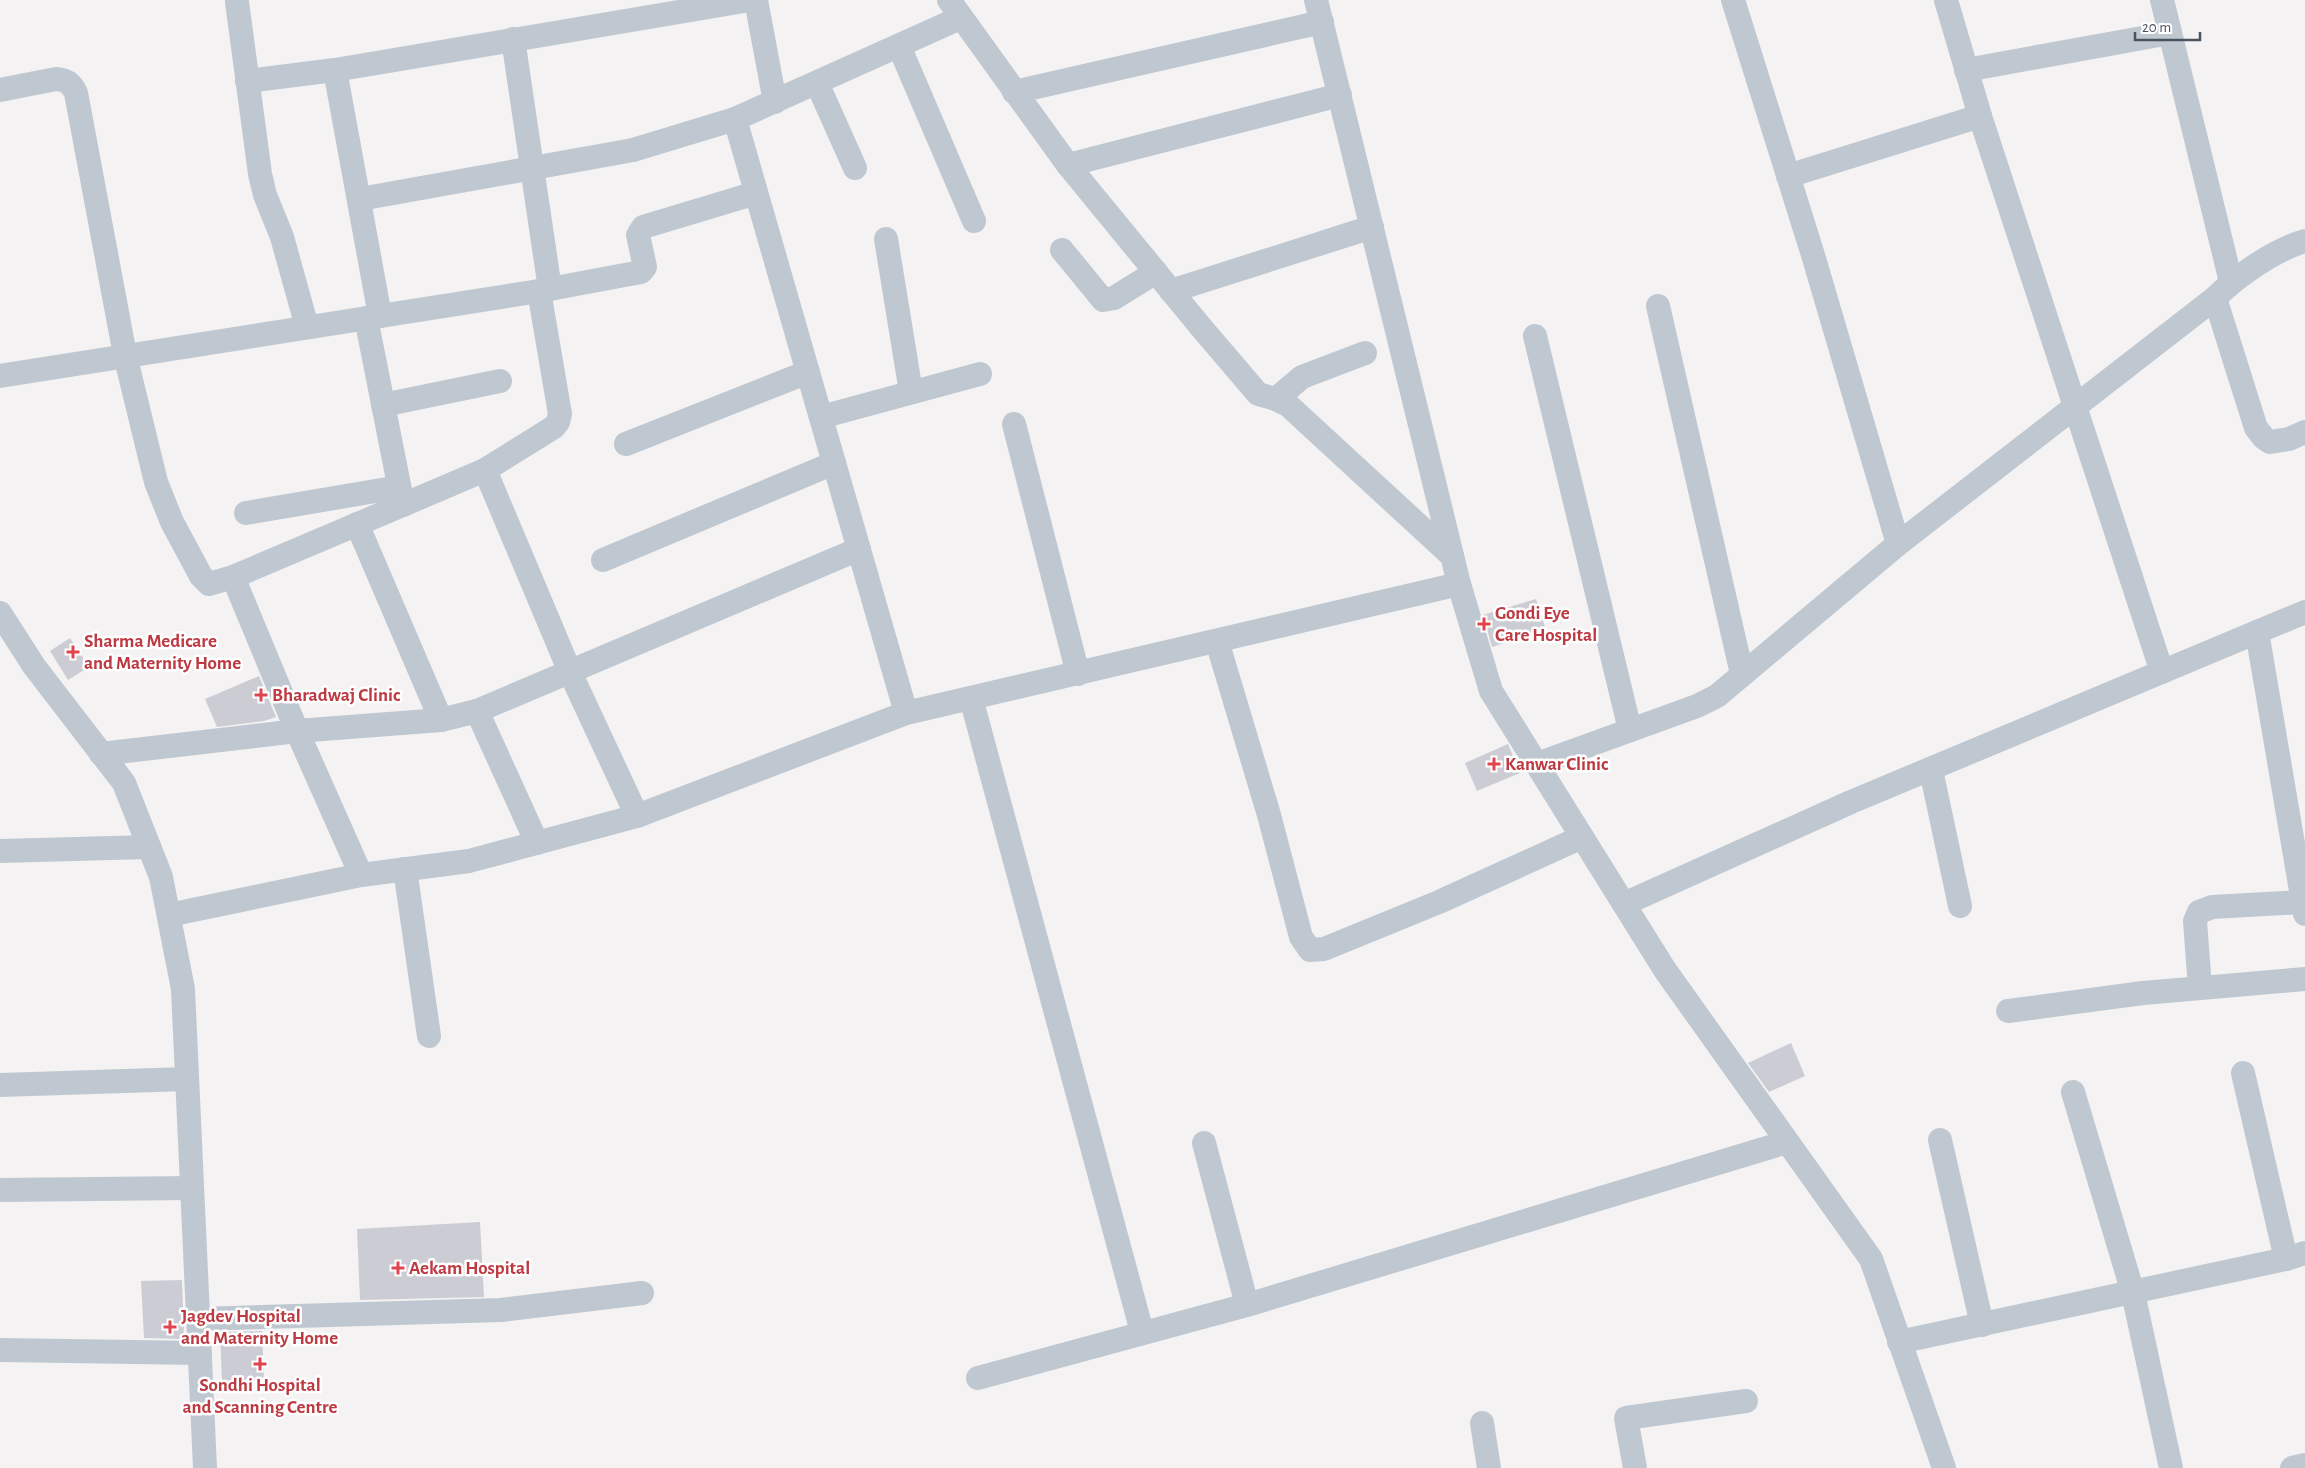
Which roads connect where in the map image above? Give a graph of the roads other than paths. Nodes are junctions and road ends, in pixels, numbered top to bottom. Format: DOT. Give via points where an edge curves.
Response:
graph roads {
  1 [pos="750,0"];
  2 [pos="756,0"];
  3 [pos="1733,0"];
  4 [pos="1946,0"];
  5 [pos="2162,0"];
  6 [pos="237,2"];
  7 [pos="954,9"];
  8 [pos="1319,11"];
  9 [pos="2170,33"];
  10 [pos="513,39"];
  11 [pos="898,46"];
  12 [pos="335,70"];
  13 [pos="1966,70"];
  14 [pos="247,81"];
  15 [pos="1,83"];
  16 [pos="817,83"];
  17 [pos="1014,92"];
  18 [pos="1340,95"];
  19 [pos="775,102"];
  20 [pos="1980,116"];
  21 [pos="735,120"];
  22 [pos="1068,165"];
  23 [pos="532,168"];
  24 [pos="855,168"];
  25 [pos="1788,176"];
  26 [pos="756,192"];
  27 [pos="360,199"];
  28 [pos="974,221"];
  29 [pos="1372,227"];
  30 [pos="886,238"];
  31 [pos="2305,240"];
  32 [pos="1062,250"];
  33 [pos="1156,272"];
  34 [pos="544,290"];
  35 [pos="2223,290"];
  36 [pos="1171,291"];
  37 [pos="1658,306"];
  38 [pos="373,317"];
  39 [pos="307,327"];
  40 [pos="1535,336"];
  41 [pos="1366,352"];
  42 [pos="126,355"];
  43 [pos="808,372"];
  44 [pos="980,374"];
  45 [pos="0,376"];
  46 [pos="500,381"];
  47 [pos="911,392"];
  48 [pos="1276,399"];
  49 [pos="383,405"];
  50 [pos="2075,408"];
  51 [pos="821,417"];
  52 [pos="1014,424"];
  53 [pos="2305,432"];
  54 [pos="626,444"];
  55 [pos="834,463"];
  56 [pos="485,470"];
  57 [pos="401,496"];
  58 [pos="246,513"];
  59 [pos="357,524"];
  60 [pos="1898,544"];
  61 [pos="859,548"];
  62 [pos="1452,556"];
  63 [pos="603,560"];
  64 [pos="233,577"];
  65 [pos="1459,584"];
  66 [pos="0,612"];
  67 [pos="2305,612"];
  68 [pos="2258,632"];
  69 [pos="1216,641"];
  70 [pos="570,672"];
  71 [pos="2162,672"];
  72 [pos="1078,674"];
  73 [pos="1742,674"];
  74 [pos="972,698"];
  75 [pos="477,711"];
  76 [pos="906,713"];
  77 [pos="441,720"];
  78 [pos="1630,730"];
  79 [pos="297,731"];
  80 [pos="100,754"];
  81 [pos="1537,764"];
  82 [pos="1931,770"];
  83 [pos="637,816"];
  84 [pos="1582,837"];
  85 [pos="536,843"];
  86 [pos="150,847"];
  87 [pos="0,851"];
  88 [pos="405,869"];
  89 [pos="361,875"];
  90 [pos="2304,900"];
  91 [pos="1624,904"];
  92 [pos="1960,906"];
  93 [pos="169,915"];
  94 [pos="2305,979"];
  95 [pos="2200,988"];
  96 [pos="2008,1011"];
  97 [pos="429,1036"];
  98 [pos="2242,1073"];
  99 [pos="187,1079"];
  100 [pos="0,1085"];
  101 [pos="2073,1092"];
  102 [pos="1940,1140"];
  103 [pos="1787,1142"];
  104 [pos="1204,1143"];
  105 [pos="192,1188"];
  106 [pos="0,1190"];
  107 [pos="2295,1256"];
  108 [pos="2134,1293"];
  109 [pos="642,1294"];
  110 [pos="1247,1305"];
  111 [pos="198,1319"];
  112 [pos="1982,1325"];
  113 [pos="1142,1332"];
  114 [pos="1899,1342"];
  115 [pos="0,1350"];
  116 [pos="200,1353"];
  117 [pos="978,1378"];
  118 [pos="1746,1402"];
  119 [pos="1482,1423"];
  120 [pos="2305,1465"];
  121 [pos="205,1468"];
  122 [pos="1489,1468"];
  123 [pos="1635,1468"];
  124 [pos="1944,1468"];
  125 [pos="2171,1468"];
  126 [pos="2292,1468"];
  1 -- 10 [label="street"];
  2 -- 19 [label="street"];
  3 -- 25 [label="street"];
  4 -- 13 [label="street"];
  5 -- 9 [label="street"];
  6 -- 14 [label="street"];
  7 -- 11 [label="street"];
  7 -- 17 [label="street"];
  8 -- 17 [label="street"];
  8 -- 18 [label="street"];
  9 -- 13 [label="street"];
  9 -- 35 [label="street"];
  10 -- 12 [label="street"];
  10 -- 23 [label="street"];
  11 -- 16 [label="street"];
  11 -- 28 [label="street"];
  12 -- 14 [label="street"];
  12 -- 27 [label="street"];
  13 -- 20 [label="street"];
  14 -- 39 [label="street" via="260,174 288,256"];
  15 -- 42 [label="street" via="65,80 76,93"];
  16 -- 19 [label="street"];
  16 -- 24 [label="street"];
  17 -- 22 [label="street"];
  18 -- 22 [label="street"];
  18 -- 29 [label="street"];
  19 -- 21 [label="street"];
  20 -- 25 [label="street"];
  20 -- 50 [label="street"];
  21 -- 23 [label="street" via="633,150"];
  21 -- 26 [label="street"];
  22 -- 33 [label="street"];
  23 -- 27 [label="street"];
  23 -- 34 [label="street"];
  25 -- 60 [label="street"];
  26 -- 34 [label="street" via="643,227 638,235 645,263 644,270 640,272"];
  26 -- 43 [label="street"];
  27 -- 38 [label="street"];
  29 -- 36 [label="street"];
  29 -- 62 [label="street"];
  30 -- 47 [label="street"];
  31 -- 35 [label="street" via="2292,244"];
  32 -- 33 [label="street" via="1103,300 1114,298"];
  33 -- 36 [label="street"];
  34 -- 38 [label="street"];
  34 -- 56 [label="street" via="559,406 558,422"];
  35 -- 50 [label="street"];
  35 -- 53 [label="street" via="2256,428 2270,442"];
  36 -- 48 [label="street" via="1258,394"];
  37 -- 73 [label="street"];
  38 -- 39 [label="street"];
  38 -- 49 [label="street"];
  39 -- 42 [label="street"];
  40 -- 78 [label="street"];
  41 -- 48 [label="street" via="1302,377"];
  42 -- 45 [label="street"];
  42 -- 64 [label="street" via="156,482 172,522 205,582 209,584"];
  43 -- 51 [label="street"];
  43 -- 54 [label="street"];
  44 -- 47 [label="street"];
  46 -- 49 [label="street"];
  47 -- 51 [label="street"];
  48 -- 62 [label="street" via="1288,405"];
  49 -- 57 [label="street"];
  50 -- 60 [label="street"];
  50 -- 71 [label="street"];
  51 -- 55 [label="street"];
  52 -- 72 [label="street"];
  55 -- 61 [label="street"];
  55 -- 63 [label="street"];
  56 -- 57 [label="street"];
  56 -- 70 [label="street"];
  57 -- 58 [label="street"];
  57 -- 59 [label="street"];
  59 -- 64 [label="street"];
  59 -- 77 [label="street"];
  60 -- 73 [label="street"];
  61 -- 70 [label="street"];
  61 -- 76 [label="street"];
  62 -- 65 [label="street"];
  64 -- 79 [label="street"];
  65 -- 69 [label="street"];
  65 -- 81 [label="street" via="1491,691"];
  66 -- 80 [label="street" via="34,666"];
  67 -- 68 [label="street"];
  68 -- 71 [label="street"];
  68 -- 90 [label="street"];
  69 -- 72 [label="street"];
  69 -- 84 [label="street" via="1269,815 1301,936 1310,950 1324,949 1430,906"];
  70 -- 75 [label="street"];
  70 -- 83 [label="street"];
  71 -- 82 [label="street"];
  72 -- 74 [label="street"];
  73 -- 78 [label="street" via="1709,701"];
  74 -- 76 [label="street"];
  74 -- 113 [label="street"];
  75 -- 77 [label="street"];
  75 -- 85 [label="street"];
  76 -- 83 [label="street"];
  77 -- 79 [label="street"];
  78 -- 81 [label="street"];
  79 -- 80 [label="street"];
  79 -- 89 [label="street"];
  80 -- 86 [label="street" via="124,783"];
  81 -- 84 [label="street"];
  82 -- 91 [label="street" via="1851,802"];
  82 -- 92 [label="street"];
  83 -- 85 [label="street"];
  84 -- 91 [label="street"];
  85 -- 88 [label="street" via="469,861"];
  86 -- 87 [label="street"];
  86 -- 93 [label="street" via="161,877"];
  88 -- 89 [label="street"];
  88 -- 97 [label="street"];
  89 -- 93 [label="street"];
  90 -- 95 [label="street" via="2212,907 2200,912 2195,921"];
  91 -- 103 [label="street" via="1665,970"];
  93 -- 99 [label="street" via="183,989"];
  94 -- 95 [label="street"];
  95 -- 96 [label="street"];
  98 -- 107 [label="street"];
  99 -- 100 [label="street"];
  99 -- 105 [label="street"];
  101 -- 108 [label="street"];
  102 -- 112 [label="street"];
  103 -- 110 [label="street"];
  103 -- 114 [label="street" via="1871,1259"];
  104 -- 110 [label="street"];
  105 -- 106 [label="street"];
  105 -- 111 [label="street"];
  107 -- 108 [label="street"];
  108 -- 112 [label="street"];
  108 -- 125 [label="street"];
  109 -- 111 [label="street" via="501,1310"];
  110 -- 113 [label="street"];
  111 -- 116 [label="street"];
  112 -- 114 [label="street"];
  113 -- 117 [label="street"];
  114 -- 124 [label="street"];
  115 -- 116 [label="street"];
  116 -- 121 [label="street"];
  118 -- 123 [label="street" via="1626,1418"];
  119 -- 122 [label="street"];
  120 -- 126 [label="street"];
}
